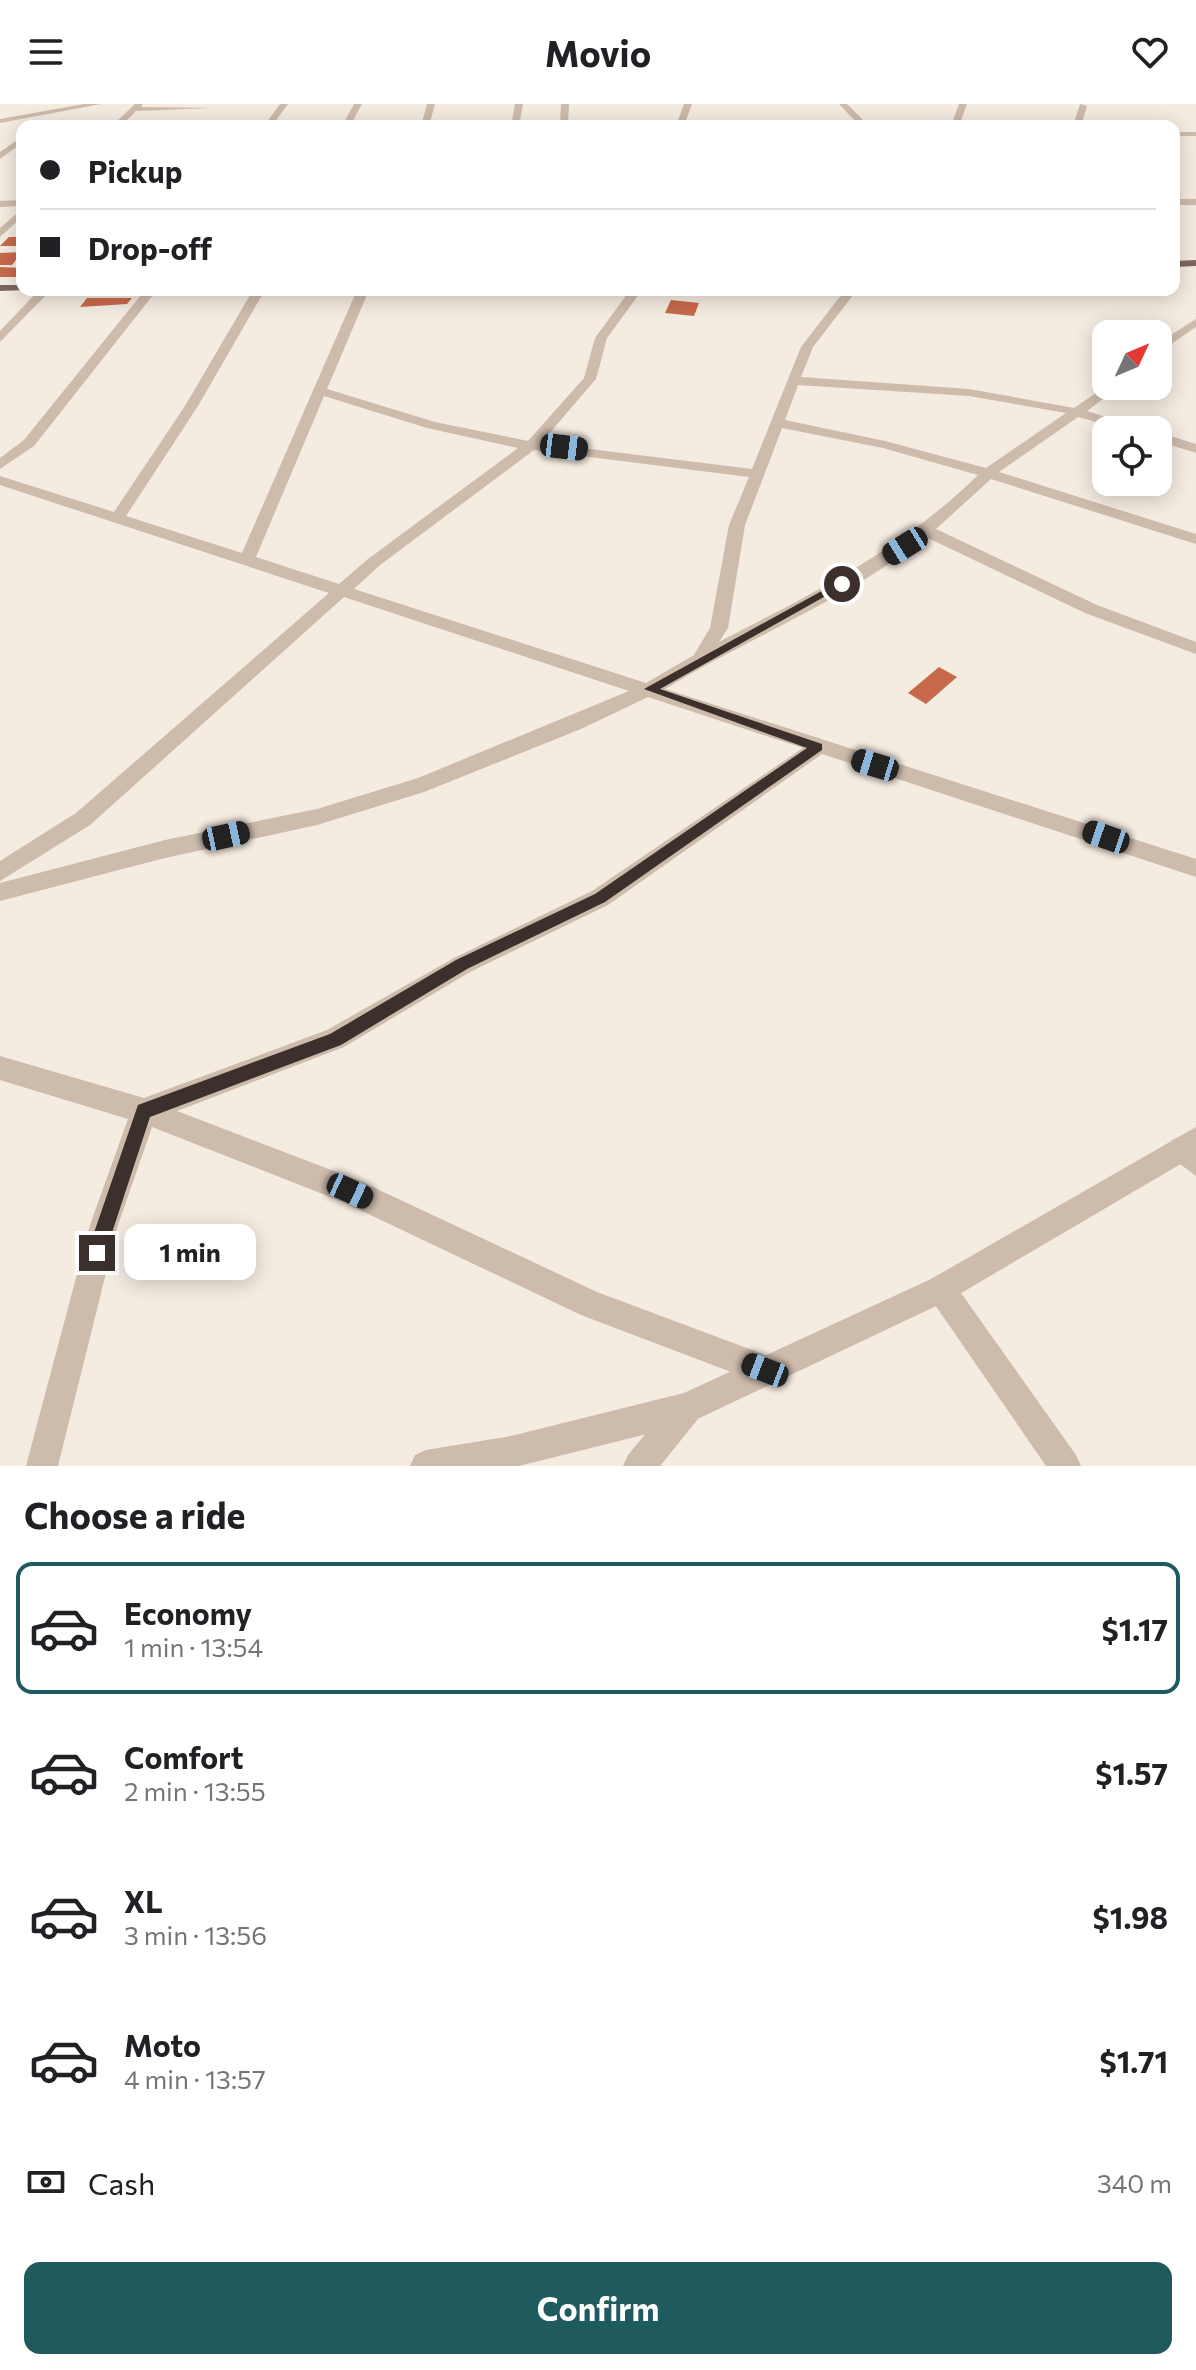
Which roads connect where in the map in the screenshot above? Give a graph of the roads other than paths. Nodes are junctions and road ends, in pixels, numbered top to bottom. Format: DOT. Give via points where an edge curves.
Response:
graph roads {
  1 [pos="91,104"];
  2 [pos="843,104"];
  3 [pos="137,106"];
  4 [pos="211,106"];
  5 [pos="1083,106"];
  6 [pos="55,112"];
  7 [pos="200,117"];
  8 [pos="45,120"];
  9 [pos="122,120"];
  10 [pos="859,120"];
  11 [pos="1079,120"];
  12 [pos="0,121"];
  13 [pos="11,137"];
  14 [pos="16,137"];
  15 [pos="16,143"];
  16 [pos="0,156"];
  17 [pos="16,218"];
  18 [pos="0,234"];
  19 [pos="39,296"];
  20 [pos="146,296"];
  21 [pos="255,296"];
  22 [pos="360,296"];
  23 [pos="631,296"];
  24 [pos="846,296"];
  25 [pos="1196,322"];
  26 [pos="0,338"];
  27 [pos="1172,339"];
  28 [pos="795,381"];
  29 [pos="318,390"];
  30 [pos="1097,400"];
  31 [pos="1083,411"];
  32 [pos="1098,416"];
  33 [pos="779,423"];
  34 [pos="1172,441"];
  35 [pos="533,444"];
  36 [pos="1196,449"];
  37 [pos="0,465"];
  38 [pos="988,473"];
  39 [pos="758,474"];
  40 [pos="0,480"];
  41 [pos="117,518"];
  42 [pos="925,530"];
  43 [pos="1196,539"];
  44 [pos="247,559"];
  45 [pos="342,590"];
  46 [pos="1196,648"];
  47 [pos="700,659"];
  48 [pos="650,689"];
  49 [pos="818,747"];
  50 [pos="1196,868"];
  51 [pos="0,872"];
  52 [pos="0,892"];
  53 [pos="0,1068"];
  54 [pos="144,1111"];
  55 [pos="1191,1151"];
  56 [pos="941,1289"];
  57 [pos="765,1370"];
  58 [pos="687,1408"];
  59 [pos="42,1466"];
  60 [pos="426,1466"];
  61 [pos="639,1466"];
  62 [pos="1065,1466"];
  1 -- 6 [label="street"];
  2 -- 10 [label="street"];
  3 -- 4 [label="street"];
  3 -- 9 [label="street"];
  4 -- 7 [label="street"];
  5 -- 11 [label="street"];
  6 -- 8 [label="street"];
  6 -- 12 [label="street"];
  13 -- 14 [label="street"];
  15 -- 16 [label="street"];
  17 -- 18 [label="street"];
  19 -- 26 [label="street"];
  20 -- 37 [label="street" via="29,443"];
  21 -- 41 [label="street" via="153,468"];
  22 -- 29 [label="street"];
  23 -- 35 [label="street" via="601,338 590,379"];
  24 -- 28 [label="street" via="807,347"];
  25 -- 27 [label="street"];
  28 -- 31 [label="street" via="943,387"];
  28 -- 33 [label="street"];
  29 -- 35 [label="street" via="432,425"];
  29 -- 44 [label="street"];
  30 -- 31 [label="street"];
  31 -- 32 [label="street"];
  31 -- 38 [label="street"];
  33 -- 38 [label="street"];
  33 -- 39 [label="street"];
  34 -- 36 [label="street"];
  35 -- 39 [label="street"];
  35 -- 45 [label="street"];
  38 -- 42 [label="street"];
  38 -- 43 [label="street"];
  39 -- 47 [label="street" via="737,525 719,628"];
  40 -- 41 [label="street"];
  41 -- 44 [label="street"];
  42 -- 46 [label="street" via="1091,609"];
  42 -- 47 [label="street" via="816,599"];
  44 -- 45 [label="street"];
  45 -- 48 [label="street"];
  45 -- 51 [label="street" via="83,819"];
  47 -- 48 [label="street"];
  48 -- 49 [label="street"];
  48 -- 52 [label="street" via="424,784 317,817"];
  49 -- 50 [label="street"];
  49 -- 54 [label="street" via="600,898 462,965 335,1039"];
  53 -- 54 [label="street"];
  54 -- 57 [label="street" via="350,1191 591,1305"];
  54 -- 59 [label="street" via="104,1225"];
  55 -- 56 [label="street"];
  56 -- 57 [label="street"];
  56 -- 62 [label="street"];
  57 -- 58 [label="street"];
  58 -- 60 [label="street" via="511,1452"];
  58 -- 61 [label="street"];
}
